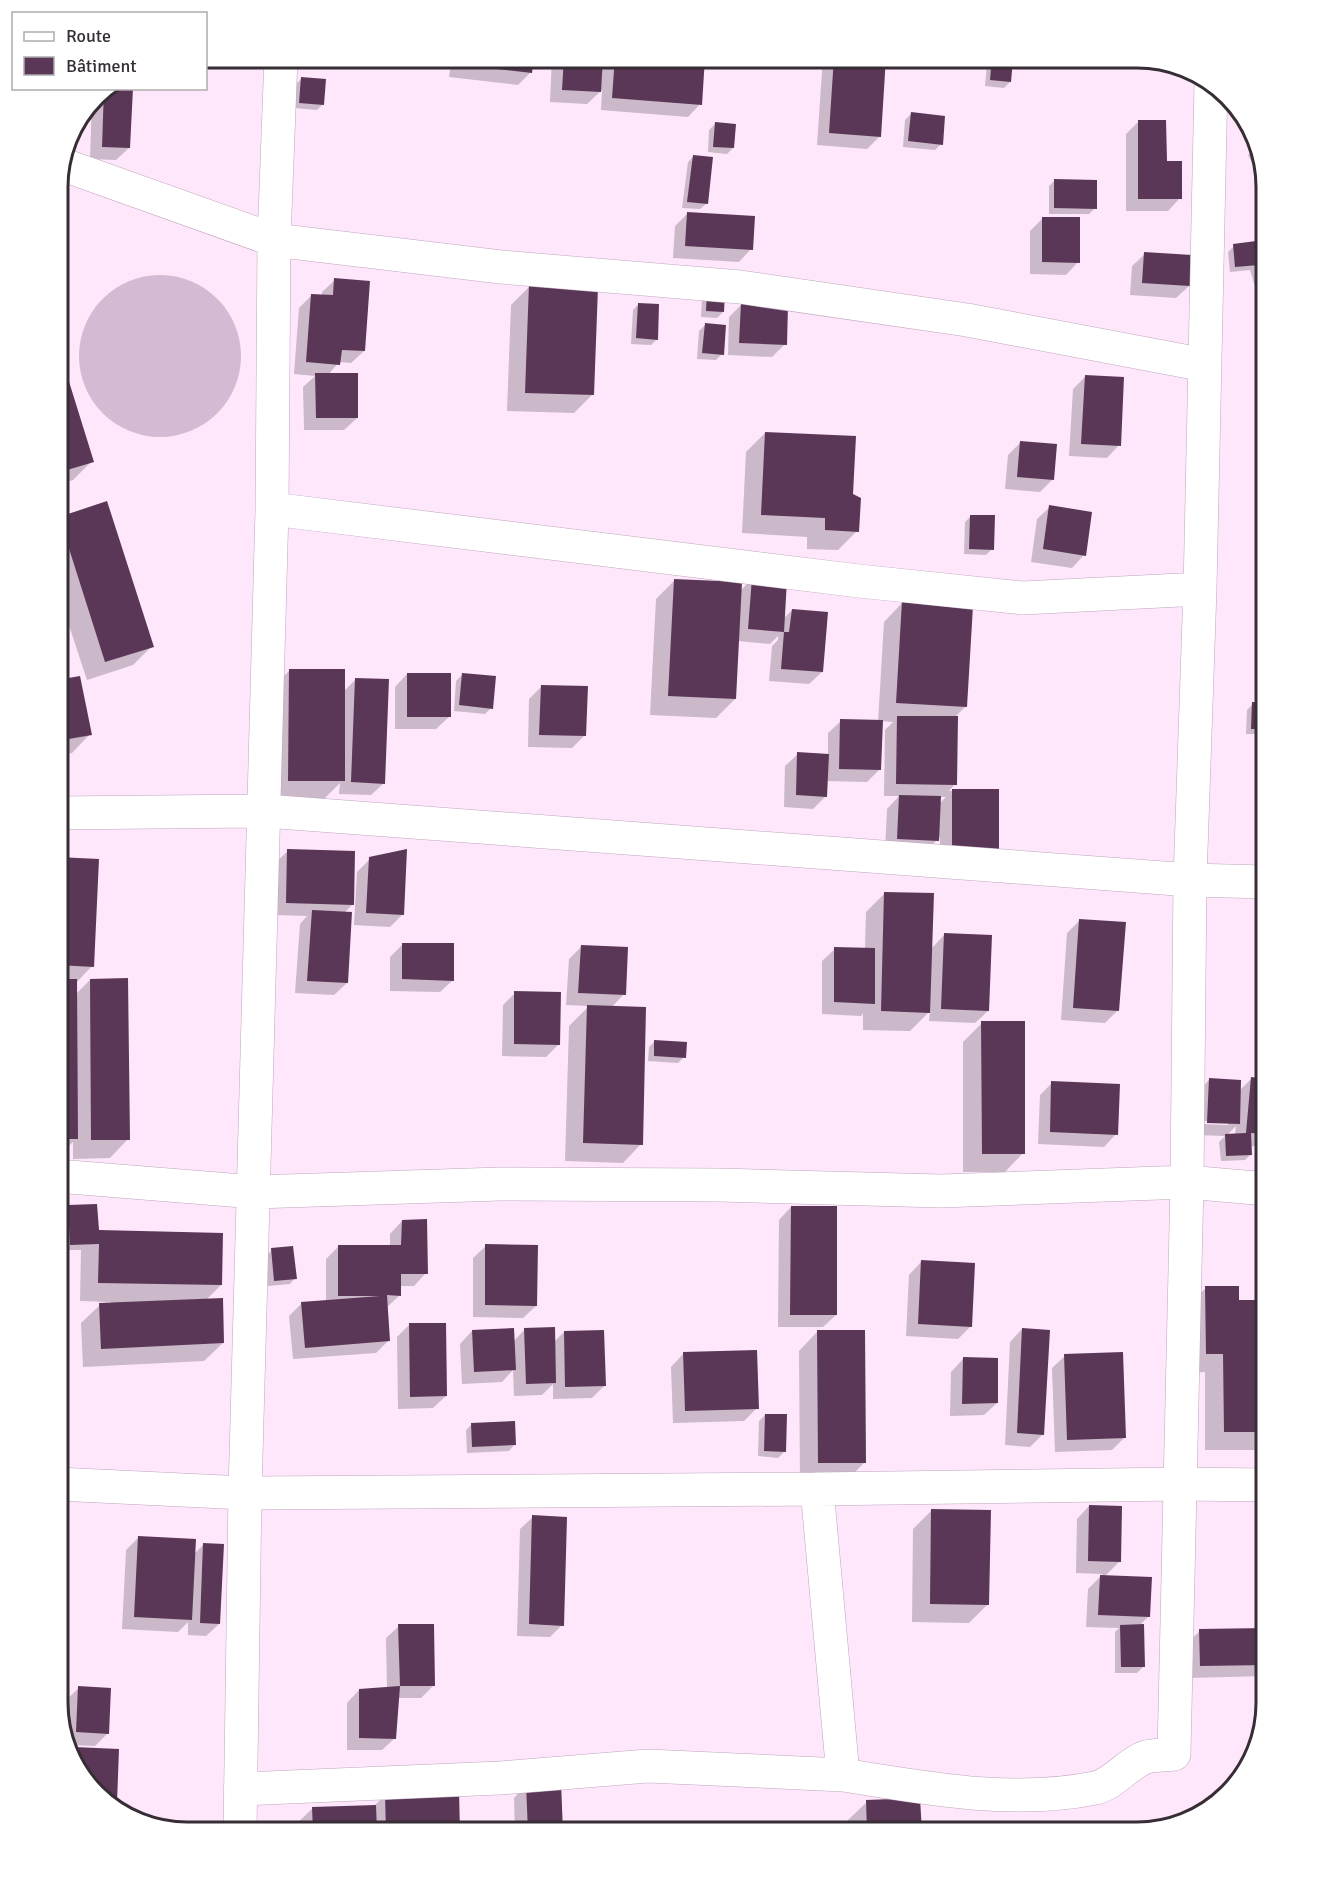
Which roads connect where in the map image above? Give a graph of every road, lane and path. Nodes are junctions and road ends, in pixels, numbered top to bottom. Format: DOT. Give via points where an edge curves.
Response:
graph roads {
  1 [pos="281,68"];
  2 [pos="1211,93"];
  3 [pos="70,167"];
  4 [pos="274,240"];
  5 [pos="1205,365"];
  6 [pos="272,509"];
  7 [pos="1200,589"];
  8 [pos="265,811"];
  9 [pos="68,813"];
  10 [pos="1190,880"];
  11 [pos="1256,882"];
  12 [pos="68,1177"];
  13 [pos="1186,1182"];
  14 [pos="1256,1188"];
  15 [pos="255,1192"];
  16 [pos="1180,1484"];
  17 [pos="68,1485"];
  18 [pos="1256,1485"];
  19 [pos="817,1490"];
  20 [pos="245,1494"];
  21 [pos="843,1775"];
  22 [pos="240,1789"];
  23 [pos="240,1821"];
  1 -- 4 [label="street"];
  2 -- 5 [label="street"];
  3 -- 4 [label="street"];
  4 -- 5 [label="street" via="501,267 740,287 967,320"];
  4 -- 6 [label="street"];
  5 -- 7 [label="street"];
  6 -- 7 [label="street" via="1023,598"];
  6 -- 8 [label="street"];
  7 -- 10 [label="street"];
  8 -- 9 [label="street"];
  8 -- 10 [label="street"];
  8 -- 15 [label="street"];
  10 -- 11 [label="street"];
  10 -- 13 [label="street"];
  12 -- 15 [label="street"];
  13 -- 14 [label="street"];
  13 -- 15 [label="street" via="940,1191 500,1184"];
  13 -- 16 [label="street"];
  15 -- 20 [label="street"];
  16 -- 18 [label="street"];
  16 -- 19 [label="street"];
  16 -- 21 [label="street" via="1173,1754 1146,1757 1098,1787 1053,1794 964,1792"];
  17 -- 20 [label="street"];
  19 -- 20 [label="street"];
  19 -- 21 [label="street"];
  20 -- 22 [label="street"];
  21 -- 22 [label="street" via="648,1766 500,1778"];
  22 -- 23 [label="street"];
}
